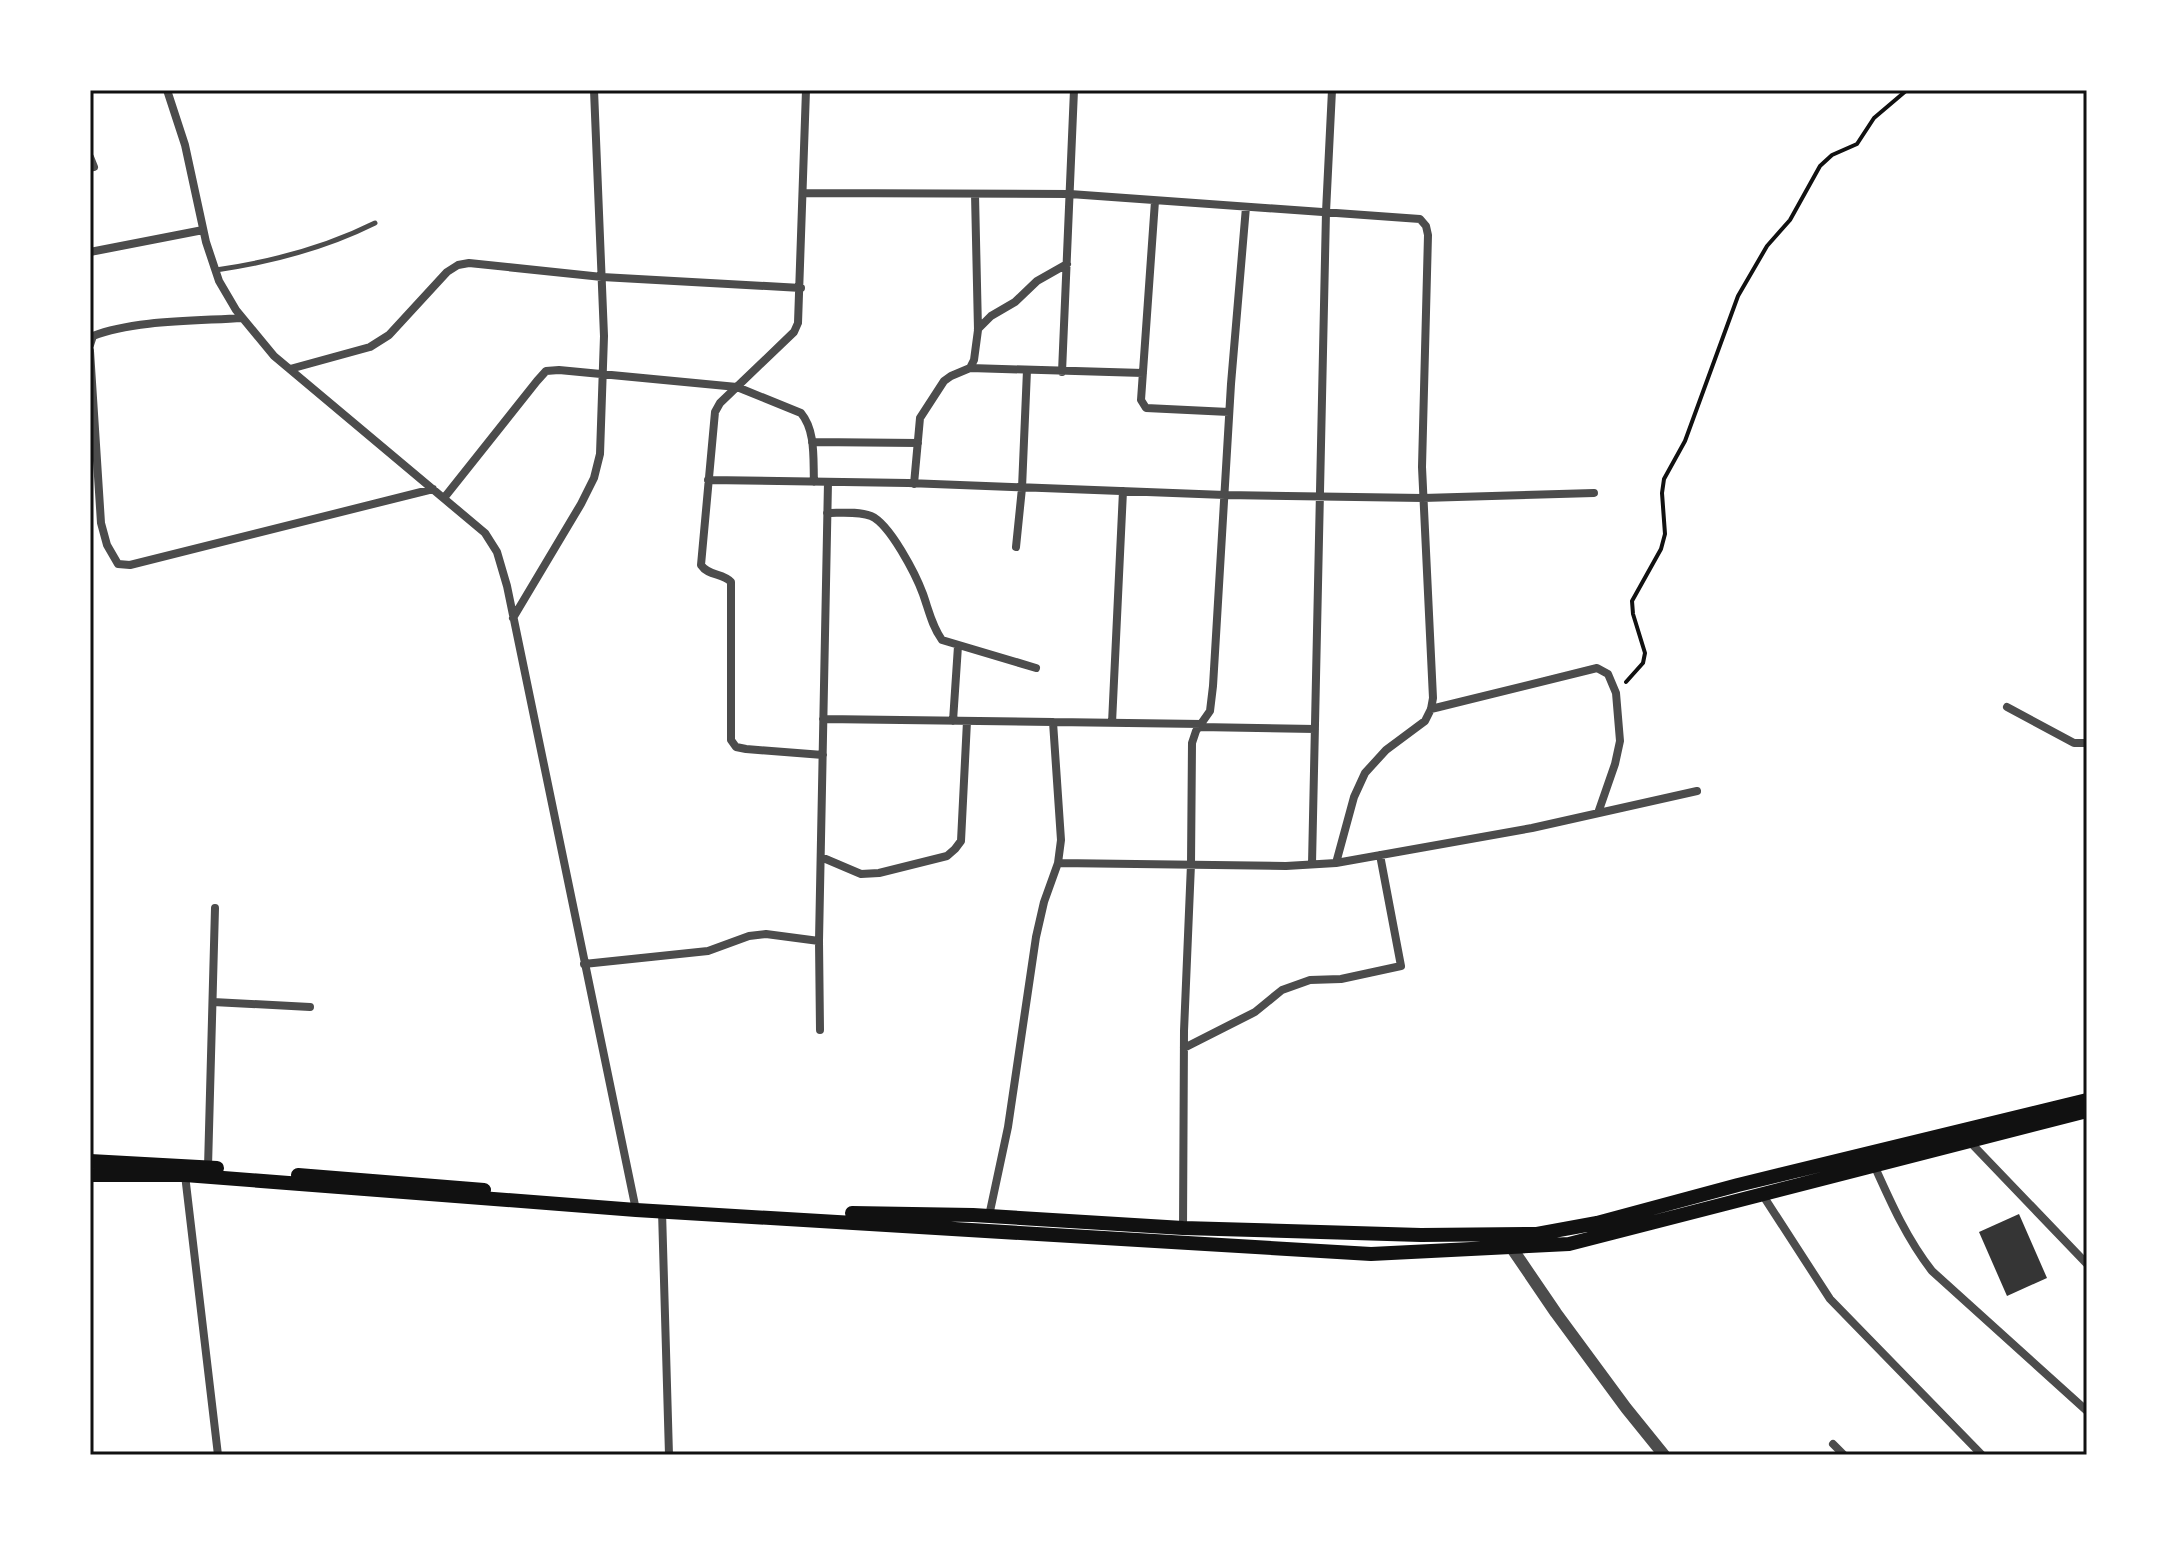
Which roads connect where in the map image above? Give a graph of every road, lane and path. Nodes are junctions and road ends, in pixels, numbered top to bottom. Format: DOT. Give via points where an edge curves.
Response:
graph roads {
  1 [pos="167,90"];
  2 [pos="594,90"];
  3 [pos="806,90"];
  4 [pos="1074,90"];
  5 [pos="1332,90"];
  6 [pos="1907,90"];
  7 [pos="90,157"];
  8 [pos="94,167"];
  9 [pos="803,193"];
  10 [pos="975,194"];
  11 [pos="1070,194"];
  12 [pos="1155,201"];
  13 [pos="1246,207"];
  14 [pos="1326,212"];
  15 [pos="375,223"];
  16 [pos="203,230"];
  17 [pos="90,252"];
  18 [pos="1067,264"];
  19 [pos="215,270"];
  20 [pos="602,277"];
  21 [pos="801,288"];
  22 [pos="242,318"];
  23 [pos="978,330"];
  24 [pos="90,345"];
  25 [pos="90,351"];
  26 [pos="970,368"];
  27 [pos="290,369"];
  28 [pos="1027,370"];
  29 [pos="1062,372"];
  30 [pos="1143,373"];
  31 [pos="603,374"];
  32 [pos="737,387"];
  33 [pos="1229,412"];
  34 [pos="812,442"];
  35 [pos="918,443"];
  36 [pos="708,480"];
  37 [pos="814,482"];
  38 [pos="828,482"];
  39 [pos="914,484"];
  40 [pos="1022,488"];
  41 [pos="433,489"];
  42 [pos="1123,491"];
  43 [pos="1594,493"];
  44 [pos="1225,495"];
  45 [pos="1321,497"];
  46 [pos="444,498"];
  47 [pos="1423,498"];
  48 [pos="827,513"];
  49 [pos="1016,547"];
  50 [pos="513,618"];
  51 [pos="958,646"];
  52 [pos="1036,668"];
  53 [pos="1616,693"];
  54 [pos="2007,707"];
  55 [pos="1431,709"];
  56 [pos="823,719"];
  57 [pos="953,721"];
  58 [pos="967,721"];
  59 [pos="1053,722"];
  60 [pos="1112,723"];
  61 [pos="1201,725"];
  62 [pos="1315,729"];
  63 [pos="2087,743"];
  64 [pos="823,755"];
  65 [pos="1697,791"];
  66 [pos="1598,813"];
  67 [pos="1380,855"];
  68 [pos="821,857"];
  69 [pos="1058,863"];
  70 [pos="1336,863"];
  71 [pos="1191,864"];
  72 [pos="1312,864"];
  73 [pos="215,908"];
  74 [pos="819,941"];
  75 [pos="584,964"];
  76 [pos="213,1002"];
  77 [pos="310,1007"];
  78 [pos="820,1030"];
  79 [pos="1184,1048"];
  80 [pos="2087,1100"];
  81 [pos="2087,1111"];
  82 [pos="1969,1141"];
  83 [pos="90,1161"];
  84 [pos="1874,1165"];
  85 [pos="208,1167"];
  86 [pos="90,1175"];
  87 [pos="185,1175"];
  88 [pos="1762,1194"];
  89 [pos="635,1206"];
  90 [pos="662,1211"];
  91 [pos="989,1216"];
  92 [pos="1183,1228"];
  93 [pos="1507,1240"];
  94 [pos="2087,1264"];
  95 [pos="2087,1411"];
  96 [pos="1833,1444"];
  97 [pos="218,1455"];
  98 [pos="669,1455"];
  99 [pos="1664,1455"];
  100 [pos="1844,1455"];
  101 [pos="1982,1455"];
  1 -- 16 [label="street"];
  2 -- 20 [label="street"];
  3 -- 9 [label="street"];
  4 -- 11 [label="street"];
  5 -- 14 [label="street"];
  6 -- 53 [label="path" via="1874,118 1857,144 1820,166 1738,296 1685,441 1664,479 1661,549 1632,601 1643,663"];
  7 -- 8 [label="street"];
  9 -- 10 [label="street"];
  9 -- 21 [label="street"];
  10 -- 11 [label="street"];
  10 -- 23 [label="street"];
  11 -- 12 [label="street"];
  11 -- 18 [label="street"];
  12 -- 13 [label="street"];
  12 -- 30 [label="street"];
  13 -- 14 [label="street"];
  13 -- 33 [label="street"];
  14 -- 45 [label="street"];
  14 -- 47 [label="street" via="1420,219 1426,226"];
  15 -- 19 [label="lane" via="308,250"];
  16 -- 17 [label="street"];
  16 -- 19 [label="street"];
  18 -- 23 [label="street" via="1037,281"];
  18 -- 29 [label="street"];
  19 -- 22 [label="street"];
  20 -- 21 [label="street"];
  20 -- 27 [label="street" via="458,265 389,335 370,347"];
  20 -- 31 [label="street"];
  21 -- 32 [label="street" via="794,332"];
  22 -- 24 [label="street" via="106,331 93,336"];
  22 -- 27 [label="street"];
  23 -- 26 [label="street"];
  25 -- 41 [label="street" via="101,523 118,564"];
  26 -- 28 [label="street"];
  26 -- 35 [label="street" via="951,376 938,390 920,418"];
  27 -- 41 [label="street"];
  28 -- 29 [label="street"];
  28 -- 40 [label="street"];
  29 -- 30 [label="street"];
  30 -- 33 [label="street" via="1141,400 1146,408"];
  31 -- 32 [label="street"];
  31 -- 46 [label="street" via="546,371"];
  31 -- 50 [label="street" via="594,478"];
  32 -- 34 [label="street" via="801,413"];
  32 -- 36 [label="street" via="715,412"];
  33 -- 44 [label="street"];
  34 -- 35 [label="street"];
  34 -- 37 [label="street"];
  35 -- 39 [label="street"];
  36 -- 37 [label="street"];
  36 -- 64 [label="street" via="701,565 731,582 731,740 746,749"];
  37 -- 38 [label="street"];
  38 -- 39 [label="street"];
  38 -- 48 [label="street"];
  39 -- 40 [label="street"];
  40 -- 42 [label="street"];
  40 -- 49 [label="street"];
  41 -- 46 [label="street"];
  42 -- 44 [label="street"];
  42 -- 60 [label="street"];
  43 -- 47 [label="street"];
  44 -- 45 [label="street"];
  44 -- 61 [label="street" via="1213,686 1210,711"];
  45 -- 47 [label="street"];
  45 -- 62 [label="street"];
  46 -- 50 [label="street" via="485,533 497,552"];
  47 -- 55 [label="street"];
  48 -- 51 [label="street" via="874,517 915,577 933,627 942,640"];
  48 -- 56 [label="street"];
  50 -- 75 [label="street"];
  51 -- 52 [label="street"];
  51 -- 57 [label="street"];
  53 -- 55 [label="street" via="1608,674 1597,668"];
  53 -- 66 [label="street" via="1620,741"];
  54 -- 63 [label="street" via="2074,743"];
  55 -- 70 [label="street" via="1425,721 1365,773"];
  56 -- 57 [label="street"];
  56 -- 64 [label="street"];
  57 -- 58 [label="street"];
  58 -- 59 [label="street"];
  58 -- 68 [label="street" via="961,841 955,849 947,856 879,873 861,874"];
  59 -- 60 [label="street"];
  59 -- 69 [label="street"];
  60 -- 61 [label="street"];
  61 -- 62 [label="street"];
  61 -- 71 [label="street" via="1192,743"];
  62 -- 72 [label="street"];
  64 -- 68 [label="street"];
  65 -- 66 [label="street"];
  66 -- 67 [label="street"];
  67 -- 70 [label="street"];
  67 -- 79 [label="street" via="1401,966 1310,980 1282,990 1255,1012"];
  68 -- 74 [label="street"];
  69 -- 71 [label="street"];
  69 -- 91 [label="street" via="1036,937"];
  70 -- 72 [label="street"];
  71 -- 72 [label="street"];
  71 -- 79 [label="street"];
  73 -- 76 [label="street"];
  74 -- 75 [label="street" via="766,934 708,951"];
  74 -- 78 [label="street"];
  75 -- 89 [label="street"];
  76 -- 77 [label="street"];
  76 -- 85 [label="street"];
  79 -- 92 [label="street"];
  80 -- 93 [label="main road" via="1597,1223"];
  81 -- 82 [label="main road"];
  82 -- 84 [label="main road"];
  82 -- 94 [label="street"];
  83 -- 85 [label="main road"];
  84 -- 88 [label="main road"];
  84 -- 95 [label="street" via="1914,1248 1932,1271"];
  85 -- 89 [label="main road"];
  86 -- 87 [label="main road"];
  87 -- 89 [label="main road"];
  87 -- 97 [label="street"];
  88 -- 93 [label="main road" via="1569,1244"];
  88 -- 101 [label="street" via="1830,1299"];
  89 -- 90 [label="main road"];
  89 -- 91 [label="main road"];
  90 -- 93 [label="main road" via="1371,1254"];
  90 -- 98 [label="street"];
  91 -- 92 [label="main road"];
  92 -- 93 [label="main road"];
  93 -- 99 [label="street"];
  96 -- 100 [label="street"];
}
